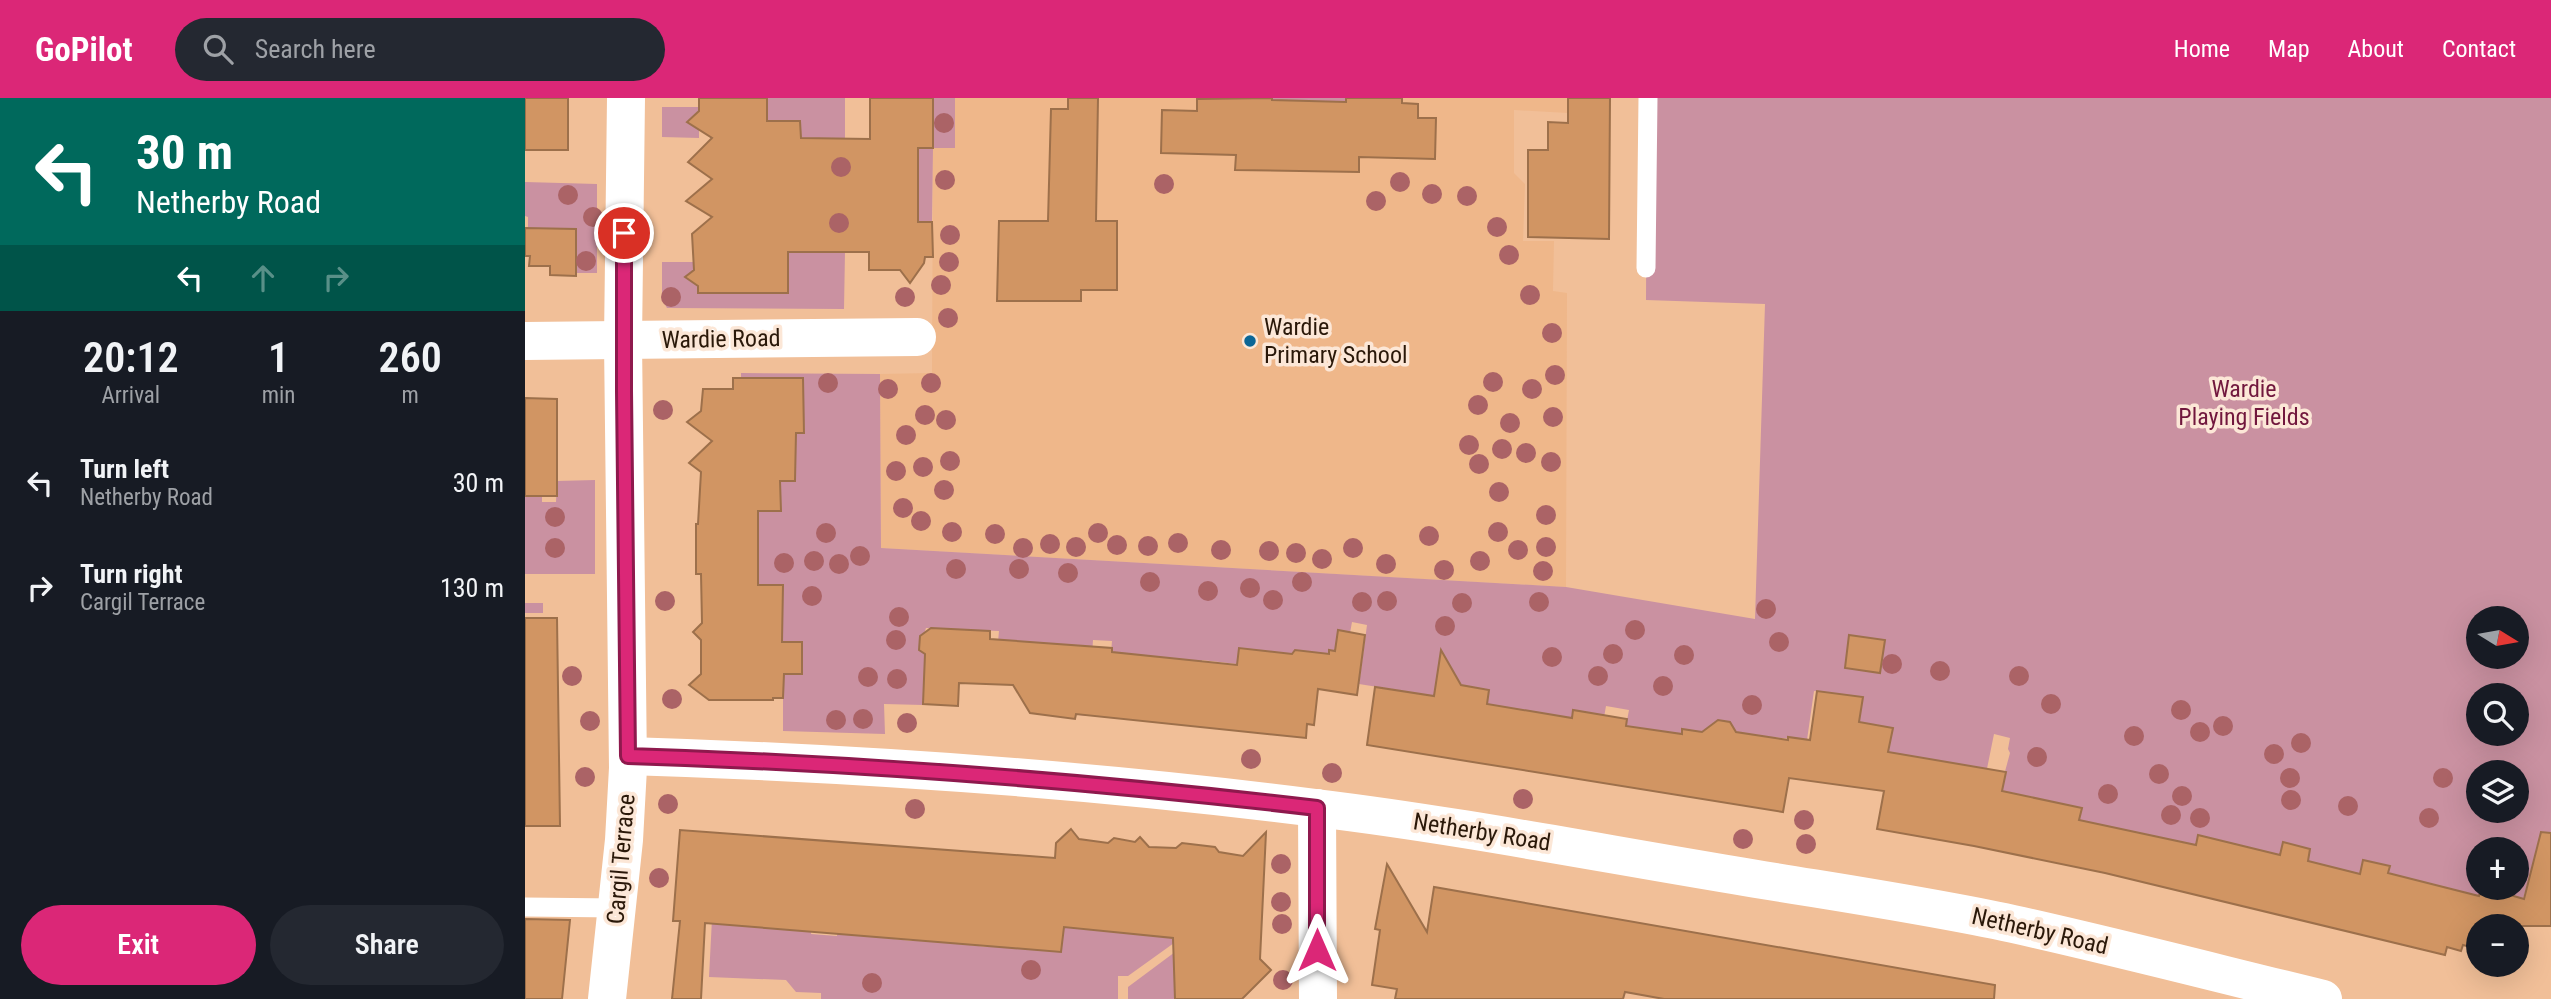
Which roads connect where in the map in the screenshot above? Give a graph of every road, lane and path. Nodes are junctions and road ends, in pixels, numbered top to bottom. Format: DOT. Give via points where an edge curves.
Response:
graph roads {
  1 [pos="626,98"];
  2 [pos="1648,98"];
  3 [pos="1646,268"];
  4 [pos="917,337"];
  5 [pos="525,341"];
  6 [pos="624,341"];
  7 [pos="628,756"];
  8 [pos="1317,808"];
  9 [pos="525,907"];
  10 [pos="617,908"];
  11 [pos="607,999"];
  12 [pos="1318,999"];
  13 [pos="2323,999"];
  1 -- 6 [label="street, Cargil Terrace"];
  2 -- 3 [label="lane"];
  4 -- 6 [label="street, Wardie Road"];
  5 -- 6 [label="street, Wardie Road"];
  6 -- 7 [label="street, Cargil Terrace"];
  7 -- 8 [label="street, Netherby Road" via="980,774"];
  7 -- 10 [label="street, Cargil Terrace"];
  8 -- 12 [label="street"];
  8 -- 13 [label="street, Netherby Road" via="1520,837 1916,905"];
  9 -- 10 [label="lane"];
  10 -- 11 [label="street, Cargil Terrace"];
}
